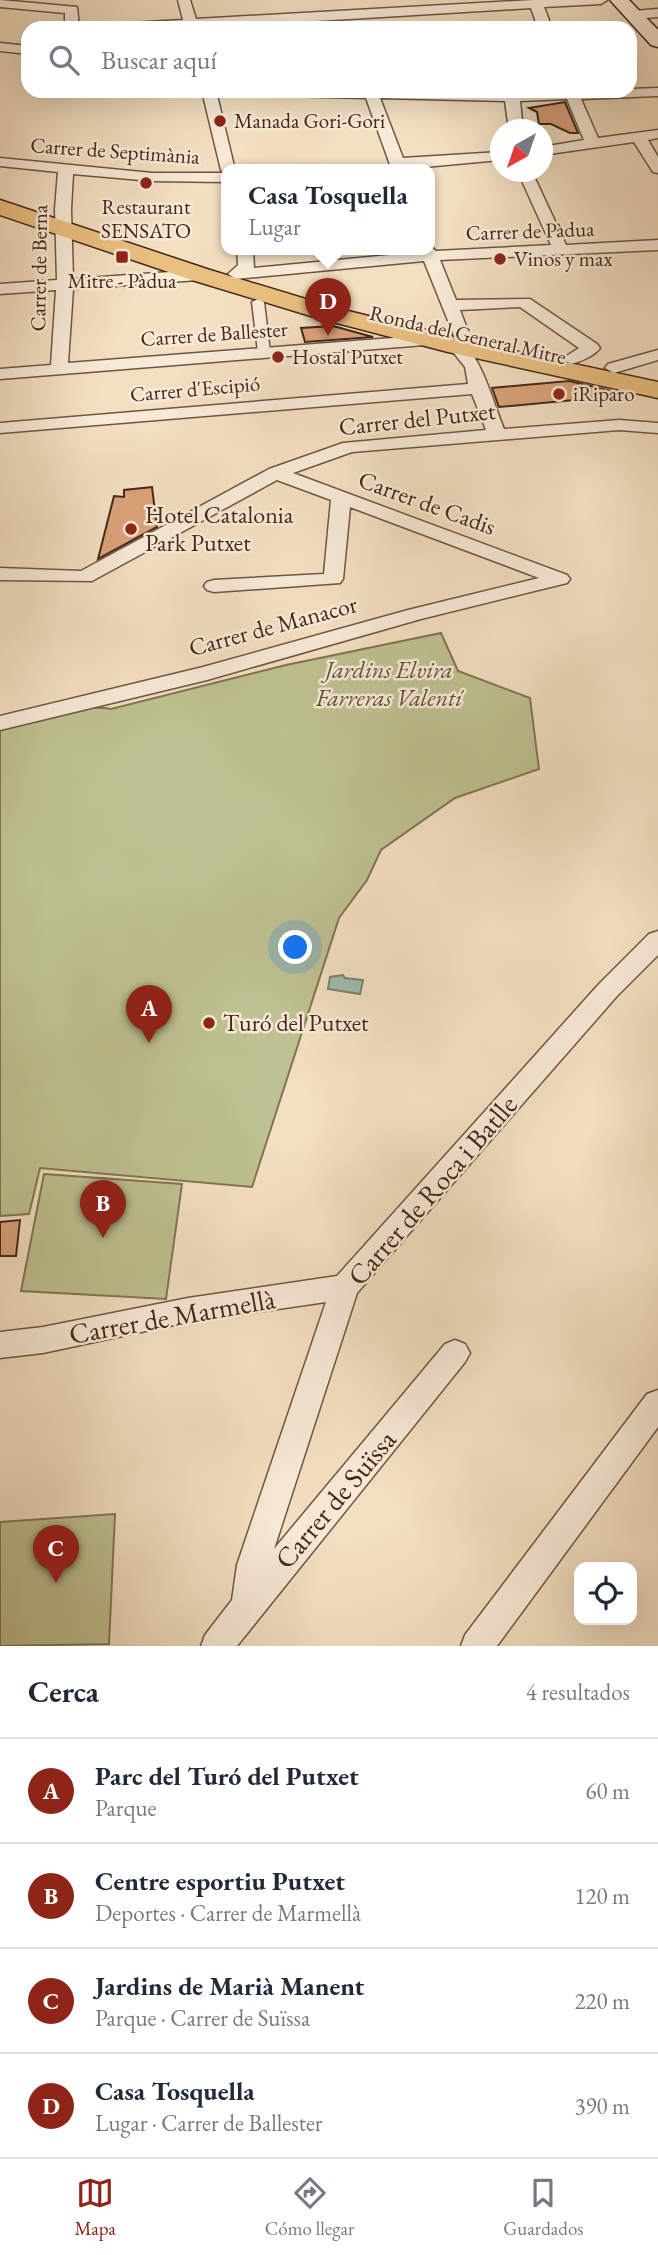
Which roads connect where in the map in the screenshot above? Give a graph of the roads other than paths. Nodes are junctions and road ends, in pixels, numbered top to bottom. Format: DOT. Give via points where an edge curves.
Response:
graph roads {
  1 [pos="184,0"];
  2 [pos="335,0"];
  3 [pos="601,0"];
  4 [pos="619,0"];
  5 [pos="0,3"];
  6 [pos="46,3"];
  7 [pos="536,4"];
  8 [pos="472,9"];
  9 [pos="658,13"];
  10 [pos="633,15"];
  11 [pos="72,21"];
  12 [pos="190,21"];
  13 [pos="343,21"];
  14 [pos="353,21"];
  15 [pos="542,21"];
  16 [pos="658,41"];
  17 [pos="6,48"];
  18 [pos="0,62"];
  19 [pos="637,92"];
  20 [pos="658,92"];
  21 [pos="211,98"];
  22 [pos="372,98"];
  23 [pos="511,98"];
  24 [pos="574,98"];
  25 [pos="514,119"];
  26 [pos="658,134"];
  27 [pos="638,136"];
  28 [pos="592,142"];
  29 [pos="553,149"];
  30 [pos="490,157"];
  31 [pos="0,163"];
  32 [pos="227,164"];
  33 [pos="398,164"];
  34 [pos="419,164"];
  35 [pos="66,169"];
  36 [pos="658,169"];
  37 [pos="221,178"];
  38 [pos="530,182"];
  39 [pos="0,195"];
  40 [pos="0,207"];
  41 [pos="63,223"];
  42 [pos="658,245"];
  43 [pos="561,251"];
  44 [pos="435,253"];
  45 [pos="387,255"];
  46 [pos="430,255"];
  47 [pos="240,262"];
  48 [pos="198,275"];
  49 [pos="65,285"];
  50 [pos="0,289"];
  51 [pos="258,302"];
  52 [pos="450,305"];
  53 [pos="431,340"];
  54 [pos="459,340"];
  55 [pos="264,352"];
  56 [pos="658,355"];
  57 [pos="571,359"];
  58 [pos="59,369"];
  59 [pos="614,369"];
  60 [pos="0,374"];
  61 [pos="658,377"];
  62 [pos="478,388"];
  63 [pos="658,390"];
  64 [pos="0,428"];
  65 [pos="658,428"];
  66 [pos="497,435"];
  67 [pos="276,473"];
  68 [pos="341,498"];
  69 [pos="0,574"];
  70 [pos="561,579"];
  71 [pos="214,586"];
  72 [pos="0,723"];
  73 [pos="658,940"];
  74 [pos="345,1287"];
  75 [pos="0,1345"];
  76 [pos="455,1353"];
  77 [pos="658,1404"];
  78 [pos="247,1606"];
  79 [pos="217,1646"];
  80 [pos="477,1646"];
  1 -- 12 [label="street"];
  2 -- 13 [label="street"];
  3 -- 7 [label="street"];
  4 -- 10 [label="main road"];
  5 -- 6 [label="street"];
  6 -- 11 [label="street" via="72,10"];
  7 -- 8 [label="street"];
  7 -- 15 [label="street"];
  8 -- 14 [label="street"];
  9 -- 10 [label="street"];
  10 -- 16 [label="main road"];
  17 -- 18 [label="street"];
  19 -- 20 [label="street"];
  21 -- 32 [label="street"];
  22 -- 33 [label="street"];
  23 -- 25 [label="street"];
  24 -- 28 [label="street"];
  26 -- 27 [label="street"];
  27 -- 28 [label="street"];
  27 -- 36 [label="street"];
  28 -- 29 [label="street"];
  30 -- 34 [label="street"];
  31 -- 35 [label="street, Carrer de Septimània"];
  35 -- 37 [label="street, Carrer de Septimània"];
  35 -- 41 [label="street, Carrer de Berna"];
  38 -- 43 [label="street"];
  39 -- 41 [label="main road, Ronda del General Mitre"];
  40 -- 41 [label="main road, Ronda del General Mitre"];
  41 -- 47 [label="main road, Ronda del General Mitre"];
  41 -- 48 [label="main road, Ronda del General Mitre"];
  41 -- 49 [label="street, Carrer de Berna"];
  42 -- 43 [label="street, Carrer de Pàdua"];
  43 -- 44 [label="street, Carrer de Pàdua"];
  45 -- 47 [label="street, Carrer de Pàdua"];
  46 -- 52 [label="street"];
  47 -- 48 [label="main road"];
  47 -- 54 [label="main road, Ronda del General Mitre"];
  48 -- 49 [label="street"];
  48 -- 53 [label="main road, Ronda del General Mitre"];
  49 -- 50 [label="street"];
  49 -- 58 [label="street, Carrer de Berna"];
  51 -- 55 [label="street"];
  52 -- 54 [label="street"];
  52 -- 57 [label="street" via="524,302 591,348"];
  53 -- 54 [label="main road, Ronda del General Mitre"];
  53 -- 55 [label="street, Carrer de Ballester"];
  54 -- 57 [label="main road, Ronda del General Mitre"];
  54 -- 62 [label="street"];
  54 -- 63 [label="main road, Ronda del General Mitre"];
  55 -- 58 [label="street, Carrer de Ballester"];
  56 -- 59 [label="street"];
  57 -- 59 [label="main road, Ronda del General Mitre"];
  58 -- 60 [label="street, Carrer de Ballester"];
  59 -- 61 [label="main road, Ronda del General Mitre"];
  62 -- 64 [label="street, Carrer d'Escipió"];
  62 -- 66 [label="street"];
  65 -- 66 [label="street, Carrer del Putxet" via="619,425"];
  66 -- 67 [label="street, Carrer del Putxet" via="349,447"];
  67 -- 68 [label="street, Carrer de Cadis"];
  67 -- 69 [label="street, Carrer del Putxet" via="85,577"];
  68 -- 70 [label="street, Carrer de Cadis"];
  68 -- 71 [label="street" via="333,579"];
  70 -- 72 [label="street, Carrer de Manacor"];
  73 -- 74 [label="street, Carrer de Roca i Batlle" via="608,990"];
  74 -- 75 [label="street, Carrer de Marmellà"];
  74 -- 78 [label="street, Carrer de Roca i Batlle" via="253,1565"];
  76 -- 78 [label="street, Carrer de Suïssa"];
  77 -- 80 [label="street"];
  78 -- 79 [label="street, Carrer de Suïssa"];
}
